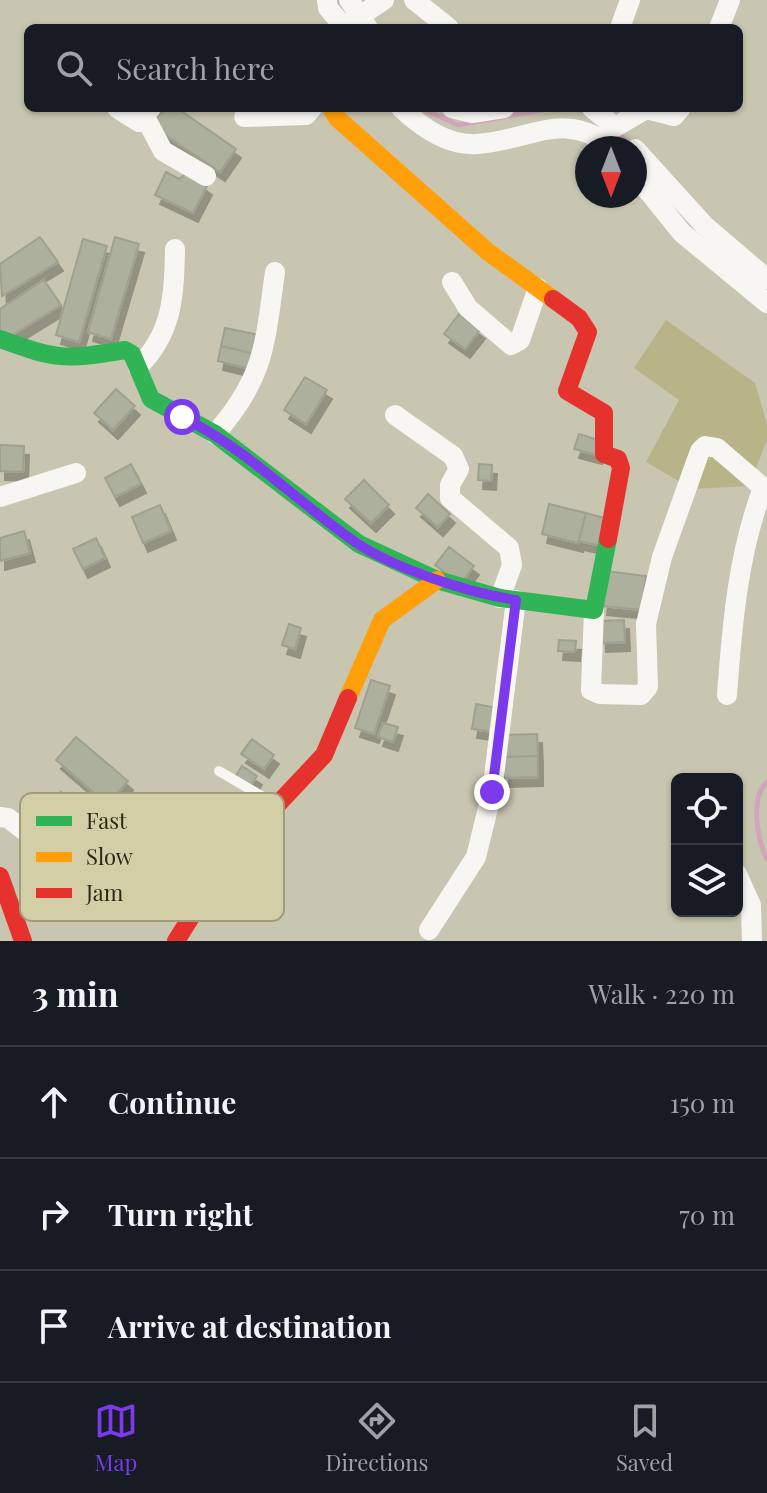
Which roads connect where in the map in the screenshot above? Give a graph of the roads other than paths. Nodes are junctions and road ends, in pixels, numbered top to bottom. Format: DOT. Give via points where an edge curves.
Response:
graph roads {
  1 [pos="327,0"];
  2 [pos="384,0"];
  3 [pos="414,0"];
  4 [pos="630,0"];
  5 [pos="730,0"];
  6 [pos="359,22"];
  7 [pos="444,24"];
  8 [pos="621,24"];
  9 [pos="721,24"];
  10 [pos="122,112"];
  11 [pos="309,112"];
  12 [pos="333,112"];
  13 [pos="405,112"];
  14 [pos="641,112"];
  15 [pos="658,112"];
  16 [pos="678,112"];
  17 [pos="148,113"];
  18 [pos="590,115"];
  19 [pos="244,117"];
  20 [pos="615,127"];
  21 [pos="598,136"];
  22 [pos="624,136"];
  23 [pos="647,161"];
  24 [pos="206,176"];
  25 [pos="647,190"];
  26 [pos="175,249"];
  27 [pos="275,272"];
  28 [pos="767,279"];
  29 [pos="452,282"];
  30 [pos="538,288"];
  31 [pos="767,303"];
  32 [pos="0,339"];
  33 [pos="138,367"];
  34 [pos="395,415"];
  35 [pos="215,434"];
  36 [pos="76,473"];
  37 [pos="765,489"];
  38 [pos="0,497"];
  39 [pos="437,580"];
  40 [pos="508,599"];
  41 [pos="594,610"];
  42 [pos="727,695"];
  43 [pos="219,771"];
  44 [pos="257,793"];
  45 [pos="284,798"];
  46 [pos="0,817"];
  47 [pos="20,827"];
  48 [pos="0,876"];
  49 [pos="743,887"];
  50 [pos="188,921"];
  51 [pos="429,930"];
  52 [pos="23,941"];
  53 [pos="176,941"];
  54 [pos="752,941"];
  1 -- 6 [label="street" via="328,8"];
  2 -- 6 [label="street"];
  3 -- 7 [label="street"];
  4 -- 8 [label="street"];
  5 -- 9 [label="street"];
  10 -- 17 [label="street" via="134,122"];
  11 -- 19 [label="street"];
  12 -- 30 [label="street" via="488,252"];
  13 -- 18 [label="street" via="421,128 477,144"];
  14 -- 20 [label="street"];
  15 -- 16 [label="street"];
  17 -- 24 [label="street" via="163,151"];
  18 -- 20 [label="street"];
  18 -- 21 [label="street"];
  20 -- 22 [label="street"];
  23 -- 28 [label="street" via="704,225"];
  25 -- 31 [label="street" via="682,233"];
  26 -- 33 [label="street" via="174,294 162,337"];
  27 -- 35 [label="street" via="259,368 249,392"];
  29 -- 30 [label="street" via="468,308 511,345 520,340"];
  30 -- 41 [label="street" via="579,318 588,332 567,391 604,413 604,454 621,463"];
  32 -- 33 [label="street" via="69,359 125,350"];
  33 -- 35 [label="street" via="151,399"];
  34 -- 40 [label="street" via="453,456 459,469 450,498 509,548"];
  35 -- 39 [label="street" via="359,544"];
  36 -- 38 [label="street"];
  37 -- 41 [label="street" via="717,448 705,446 700,451 662,557 646,624 648,687 641,695 591,690"];
  37 -- 42 [label="street" via="753,512 732,622"];
  39 -- 40 [label="street"];
  39 -- 45 [label="street" via="382,620 324,755"];
  40 -- 41 [label="street"];
  40 -- 51 [label="street" via="492,792 476,857"];
  43 -- 44 [label="lane"];
  46 -- 47 [label="street"];
  48 -- 52 [label="street"];
  49 -- 54 [label="street" via="751,905"];
  50 -- 53 [label="street"];
}
